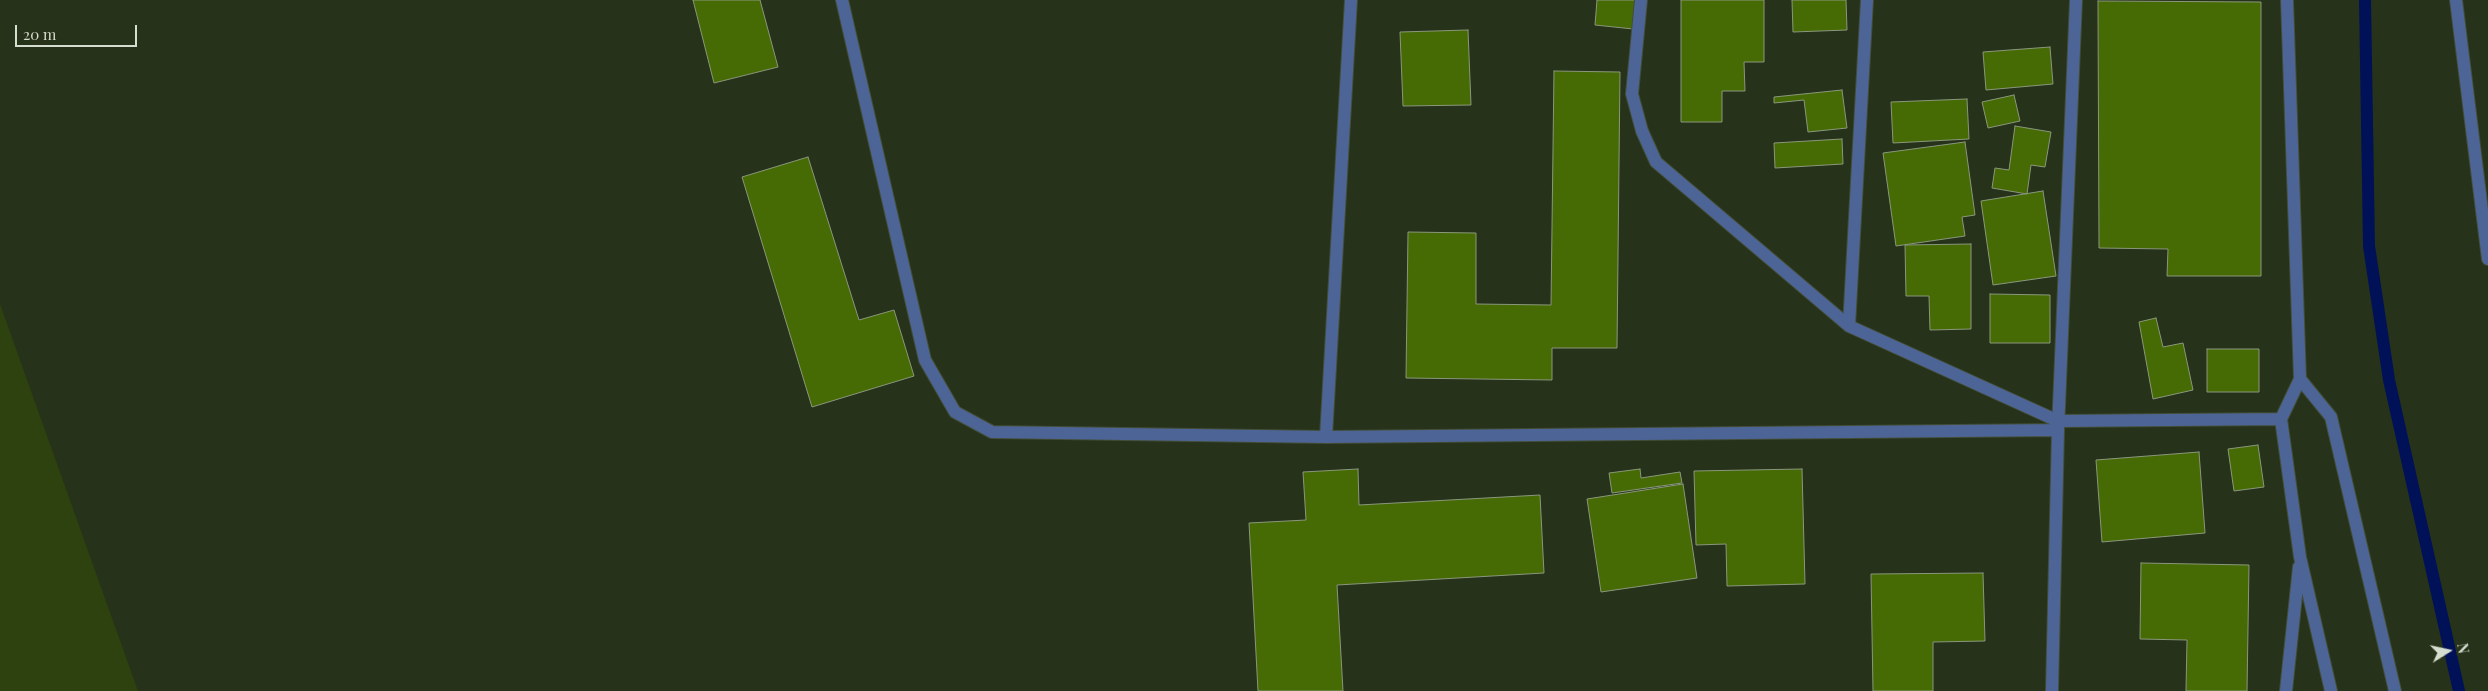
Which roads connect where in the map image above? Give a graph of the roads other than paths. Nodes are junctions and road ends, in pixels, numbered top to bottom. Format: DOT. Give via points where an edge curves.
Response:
graph roads {
  1 [pos="842,0"];
  2 [pos="1351,0"];
  3 [pos="1642,0"];
  4 [pos="1867,0"];
  5 [pos="2076,0"];
  6 [pos="2287,0"];
  7 [pos="2456,0"];
  8 [pos="2488,258"];
  9 [pos="1849,326"];
  10 [pos="2300,379"];
  11 [pos="2281,419"];
  12 [pos="2058,426"];
  13 [pos="1326,437"];
  14 [pos="2300,557"];
  15 [pos="2052,691"];
  16 [pos="2286,691"];
  17 [pos="2331,691"];
  18 [pos="2395,691"];
  1 -- 13 [label="street" via="926,360 955,412 992,432"];
  2 -- 13 [label="street"];
  3 -- 9 [label="street" via="1632,94 1642,131 1656,162"];
  4 -- 9 [label="street"];
  5 -- 12 [label="street"];
  6 -- 10 [label="street"];
  7 -- 8 [label="street"];
  9 -- 12 [label="street"];
  10 -- 11 [label="street"];
  10 -- 18 [label="street" via="2331,417"];
  11 -- 12 [label="street"];
  11 -- 14 [label="street"];
  12 -- 13 [label="street"];
  12 -- 15 [label="street"];
  14 -- 16 [label="street"];
  14 -- 17 [label="street"];
}
